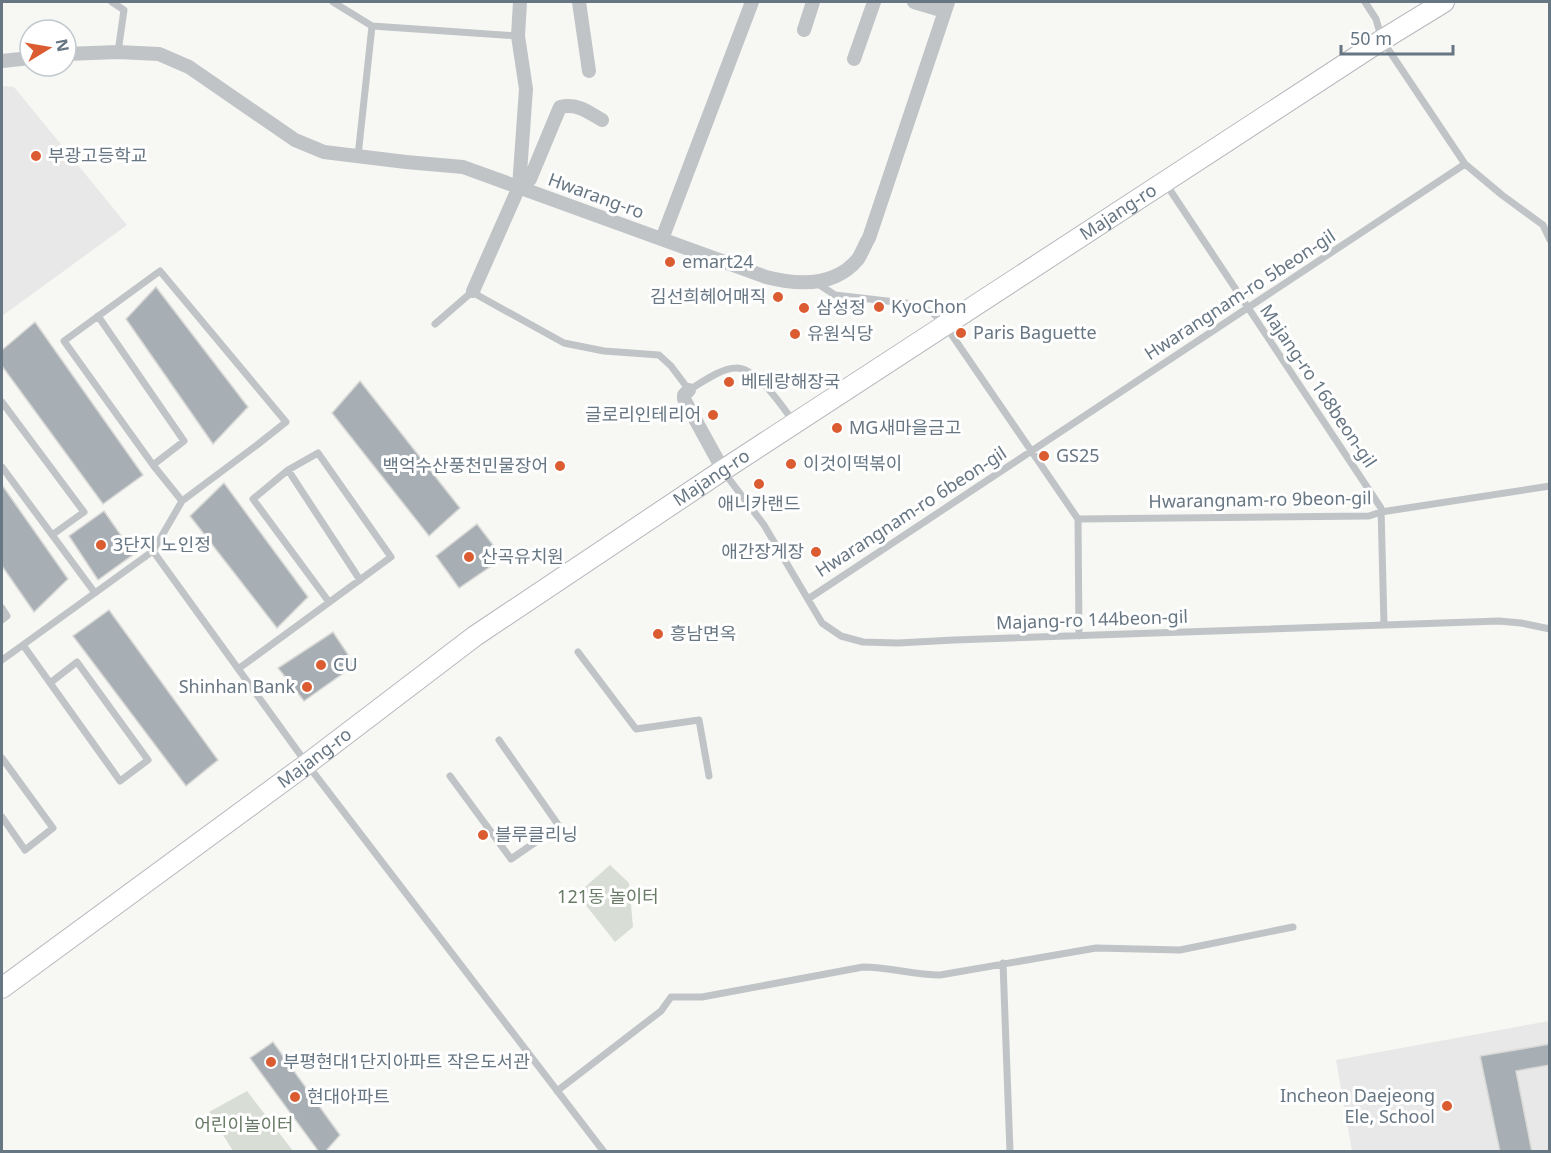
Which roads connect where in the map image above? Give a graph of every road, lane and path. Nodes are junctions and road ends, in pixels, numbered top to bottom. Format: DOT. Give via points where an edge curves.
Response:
graph roads {
  1 [pos="112,2"];
  2 [pos="130,2"];
  3 [pos="333,2"];
  4 [pos="520,2"];
  5 [pos="579,2"];
  6 [pos="752,2"];
  7 [pos="813,2"];
  8 [pos="874,2"];
  9 [pos="914,2"];
  10 [pos="1365,2"];
  11 [pos="1444,2"];
  12 [pos="946,6"];
  13 [pos="124,10"];
  14 [pos="372,26"];
  15 [pos="804,30"];
  16 [pos="518,36"];
  17 [pos="1382,40"];
  18 [pos="118,52"];
  19 [pos="78,54"];
  20 [pos="18,59"];
  21 [pos="854,59"];
  22 [pos="2,61"];
  23 [pos="589,71"];
  24 [pos="603,120"];
  25 [pos="358,156"];
  26 [pos="1466,164"];
  27 [pos="1165,182"];
  28 [pos="519,187"];
  29 [pos="1546,224"];
  30 [pos="662,239"];
  31 [pos="1550,240"];
  32 [pos="815,282"];
  33 [pos="472,291"];
  34 [pos="1248,308"];
  35 [pos="98,316"];
  36 [pos="435,324"];
  37 [pos="945,326"];
  38 [pos="689,390"];
  39 [pos="2,402"];
  40 [pos="795,423"];
  41 [pos="1031,451"];
  42 [pos="153,465"];
  43 [pos="2,467"];
  44 [pos="288,470"];
  45 [pos="723,470"];
  46 [pos="1550,486"];
  47 [pos="182,501"];
  48 [pos="1381,512"];
  49 [pos="1078,519"];
  50 [pos="52,535"];
  51 [pos="153,551"];
  52 [pos="360,580"];
  53 [pos="95,593"];
  54 [pos="808,598"];
  55 [pos="329,602"];
  56 [pos="2,608"];
  57 [pos="2,621"];
  58 [pos="1384,626"];
  59 [pos="1550,629"];
  60 [pos="1078,636"];
  61 [pos="23,645"];
  62 [pos="578,652"];
  63 [pos="3,657"];
  64 [pos="238,669"];
  65 [pos="50,683"];
  66 [pos="499,740"];
  67 [pos="2,758"];
  68 [pos="307,764"];
  69 [pos="450,776"];
  70 [pos="709,776"];
  71 [pos="2,817"];
  72 [pos="1293,927"];
  73 [pos="1003,963"];
  74 [pos="2,988"];
  75 [pos="557,1091"];
  76 [pos="604,1152"];
  77 [pos="1010,1152"];
  1 -- 13 [label="lane"];
  2 -- 13 [label="lane"];
  3 -- 14 [label="lane"];
  4 -- 16 [label="street"];
  5 -- 23 [label="street"];
  6 -- 30 [label="street"];
  7 -- 15 [label="street"];
  8 -- 21 [label="street"];
  9 -- 12 [label="street"];
  10 -- 17 [label="lane" via="1377,19"];
  11 -- 17 [label="main road, Majang-ro"];
  12 -- 32 [label="street, Hwarang-ro" via="869,238 859,258 844,272"];
  13 -- 18 [label="lane"];
  14 -- 16 [label="lane"];
  14 -- 25 [label="lane"];
  16 -- 28 [label="street" via="525,89"];
  17 -- 26 [label="lane"];
  17 -- 27 [label="main road, Majang-ro"];
  18 -- 19 [label="street, Hwarang-ro"];
  18 -- 25 [label="street, Hwarang-ro" via="159,54 189,67 295,140 324,152"];
  20 -- 22 [label="street"];
  24 -- 28 [label="street" via="580,108 560,107 530,179"];
  25 -- 28 [label="street, Hwarang-ro" via="463,166"];
  26 -- 29 [label="lane" via="1502,195"];
  26 -- 34 [label="lane, Hwarangnam-ro 5beon-gil"];
  27 -- 34 [label="lane, Majang-ro 168beon-gil"];
  27 -- 37 [label="main road, Majang-ro"];
  28 -- 30 [label="street, Hwarang-ro"];
  28 -- 33 [label="street"];
  29 -- 31 [label="lane"];
  30 -- 32 [label="street, Hwarang-ro" via="766,277 785,282"];
  32 -- 37 [label="lane" via="835,295 925,308"];
  33 -- 36 [label="lane"];
  33 -- 38 [label="lane" via="564,343 659,355"];
  34 -- 41 [label="lane, Hwarangnam-ro 5beon-gil"];
  34 -- 48 [label="lane, Majang-ro 168beon-gil"];
  35 -- 42 [label="lane" via="184,441"];
  35 -- 42 [label="lane" via="64,341"];
  35 -- 47 [label="lane" via="160,271 286,422"];
  37 -- 40 [label="main road, Majang-ro"];
  37 -- 41 [label="lane"];
  38 -- 40 [label="lane" via="736,367 750,372 765,386"];
  38 -- 45 [label="street" via="684,399"];
  39 -- 50 [label="lane" via="84,513"];
  40 -- 45 [label="main road, Majang-ro"];
  41 -- 49 [label="lane"];
  41 -- 54 [label="lane, Hwarangnam-ro 6beon-gil"];
  42 -- 47 [label="lane"];
  43 -- 50 [label="lane"];
  44 -- 52 [label="lane"];
  44 -- 52 [label="lane" via="318,453 391,557"];
  44 -- 55 [label="lane" via="253,499"];
  45 -- 54 [label="lane, Majang-ro 144beon-gil" via="764,525"];
  45 -- 68 [label="main road, Majang-ro" via="475,636"];
  46 -- 48 [label="lane, Hwarangnam-ro 9beon-gil"];
  47 -- 51 [label="lane"];
  48 -- 49 [label="lane, Hwarangnam-ro 9beon-gil" via="1369,516"];
  48 -- 58 [label="lane, Majang-ro 168beon-gil"];
  49 -- 60 [label="lane"];
  50 -- 53 [label="lane"];
  51 -- 53 [label="lane"];
  51 -- 64 [label="lane"];
  52 -- 55 [label="lane"];
  53 -- 61 [label="lane"];
  54 -- 60 [label="lane, Majang-ro 144beon-gil" via="822,622 841,636 863,642"];
  55 -- 64 [label="lane"];
  56 -- 57 [label="lane" via="8,616"];
  58 -- 59 [label="lane, Majang-ro 144beon-gil" via="1499,621"];
  58 -- 60 [label="lane, Majang-ro 144beon-gil"];
  61 -- 63 [label="lane"];
  61 -- 65 [label="lane"];
  62 -- 70 [label="lane" via="636,729 699,720"];
  64 -- 68 [label="lane"];
  65 -- 65 [label="lane" via="120,781 148,760 77,663"];
  66 -- 69 [label="lane" via="559,826 511,859"];
  67 -- 71 [label="lane" via="53,828 26,850"];
  68 -- 74 [label="main road, Majang-ro"];
  68 -- 75 [label="lane"];
  72 -- 73 [label="lane" via="1180,950 1096,948"];
  73 -- 75 [label="lane" via="932,975 863,967 702,997 671,997 661,1011"];
  73 -- 77 [label="lane"];
  75 -- 76 [label="lane"];
}
